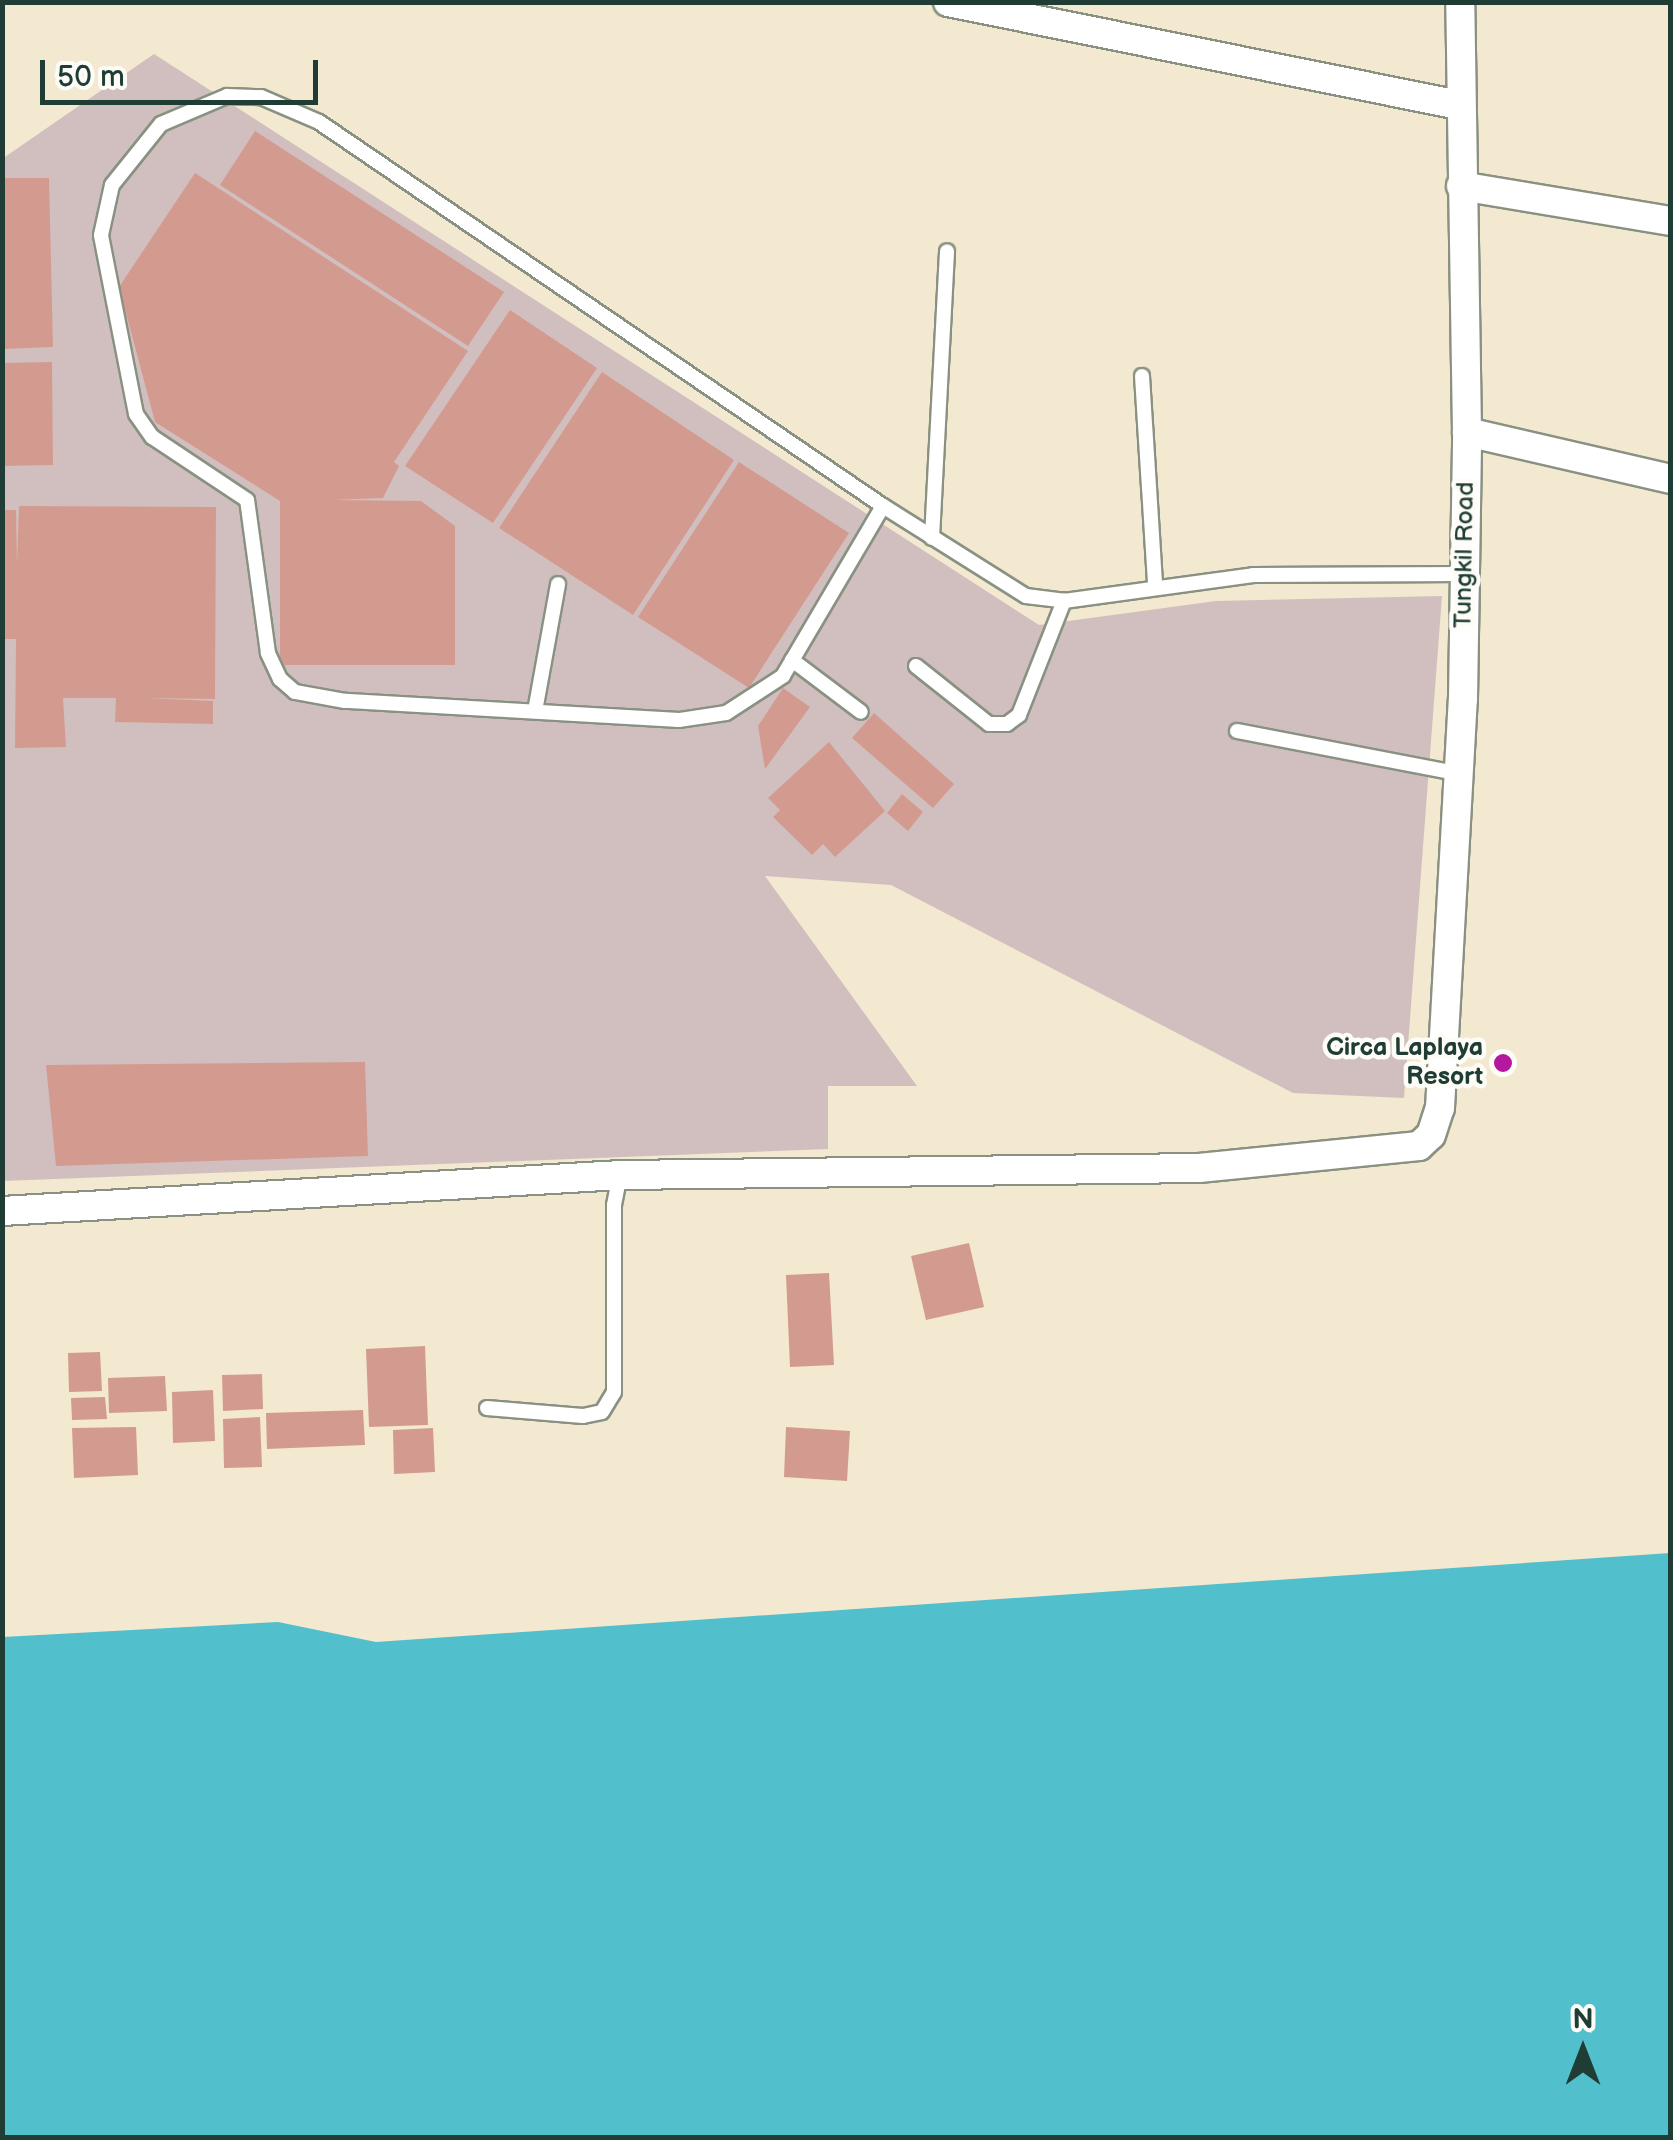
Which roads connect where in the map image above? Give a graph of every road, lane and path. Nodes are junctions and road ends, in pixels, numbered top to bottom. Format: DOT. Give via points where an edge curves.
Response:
graph roads {
  1 [pos="948,2"];
  2 [pos="1460,2"];
  3 [pos="1459,105"];
  4 [pos="1461,186"];
  5 [pos="1670,221"];
  6 [pos="946,251"];
  7 [pos="1142,376"];
  8 [pos="1467,432"];
  9 [pos="1670,479"];
  10 [pos="883,506"];
  11 [pos="932,538"];
  12 [pos="1464,574"];
  13 [pos="558,584"];
  14 [pos="1156,584"];
  15 [pos="1064,601"];
  16 [pos="792,660"];
  17 [pos="916,666"];
  18 [pos="535,711"];
  19 [pos="862,712"];
  20 [pos="1238,731"];
  21 [pos="1460,774"];
  22 [pos="620,1174"];
  23 [pos="2,1211"];
  24 [pos="487,1408"];
  1 -- 3 [label="street"];
  2 -- 3 [label="street, Tungkil Road"];
  3 -- 4 [label="street, Tungkil Road"];
  4 -- 5 [label="street"];
  4 -- 8 [label="street, Tungkil Road"];
  6 -- 11 [label="lane"];
  7 -- 14 [label="lane"];
  8 -- 9 [label="street"];
  8 -- 12 [label="street, Tungkil Road"];
  10 -- 11 [label="lane"];
  10 -- 16 [label="lane"];
  10 -- 18 [label="lane" via="319,122 262,97 227,96 160,124 112,185 101,235 126,386 152,437 247,500 268,653 280,679 296,692 345,701"];
  11 -- 15 [label="lane" via="1026,596"];
  12 -- 14 [label="lane" via="1253,575"];
  12 -- 21 [label="street, Tungkil Road"];
  13 -- 18 [label="lane"];
  14 -- 15 [label="lane"];
  15 -- 17 [label="lane" via="1019,715 1007,724 989,724"];
  16 -- 18 [label="lane" via="754,700 726,713 679,720"];
  16 -- 19 [label="lane"];
  20 -- 21 [label="lane"];
  21 -- 22 [label="street, Tungkil Road" via="1440,1108 1431,1135 1419,1146 1199,1168"];
  22 -- 23 [label="street"];
  22 -- 24 [label="lane" via="614,1205 614,1392 602,1412 583,1416"];
}
